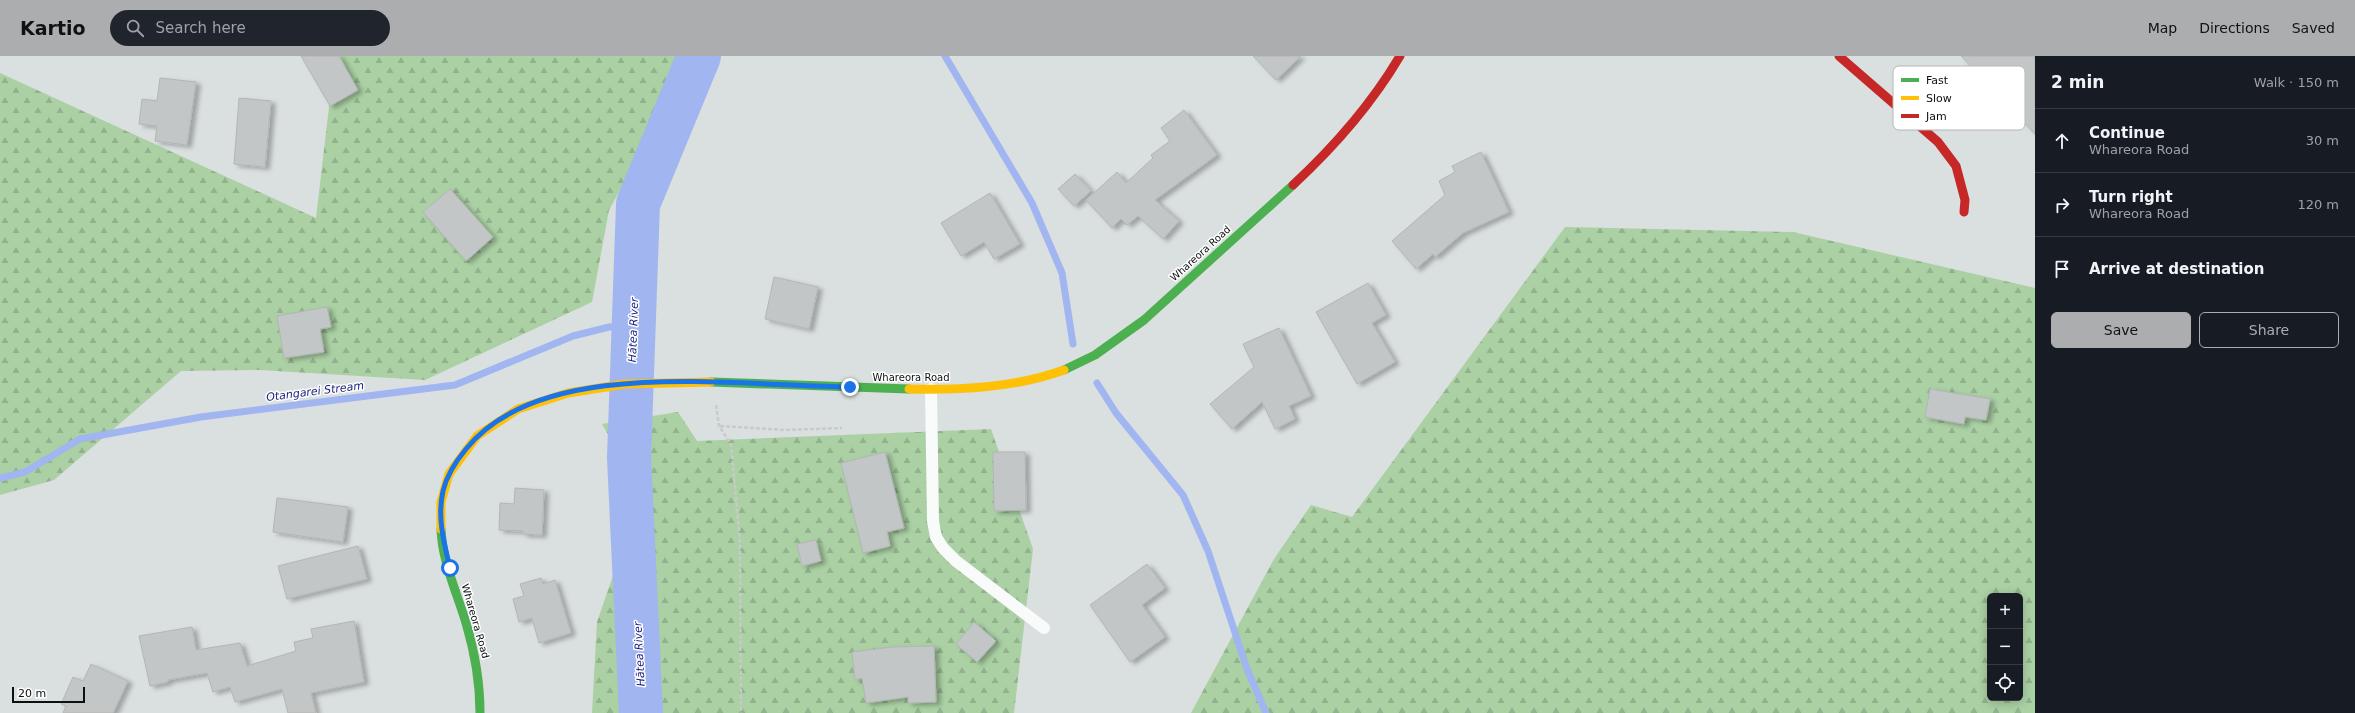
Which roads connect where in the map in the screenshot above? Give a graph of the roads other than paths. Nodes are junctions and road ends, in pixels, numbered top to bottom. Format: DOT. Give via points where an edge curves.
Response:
graph roads {
  1 [pos="1400,56"];
  2 [pos="1840,56"];
  3 [pos="1893,103"];
  4 [pos="1924,130"];
  5 [pos="1964,212"];
  6 [pos="931,389"];
  7 [pos="1044,628"];
  8 [pos="480,713"];
  1 -- 6 [label="street, Whareora Road" via="1388,79 1346,133 1150,314 1112,343 1080,362 1048,376 983,387"];
  2 -- 3 [label="street"];
  4 -- 5 [label="street" via="1938,142 1956,166 1965,200"];
  6 -- 7 [label="lane" via="933,521 936,537 942,548 956,561"];
  6 -- 8 [label="street, Whareora Road" via="694,381 594,387 545,398 496,420 471,442 455,463 443,491 441,530 472,641 482,693"];
}
